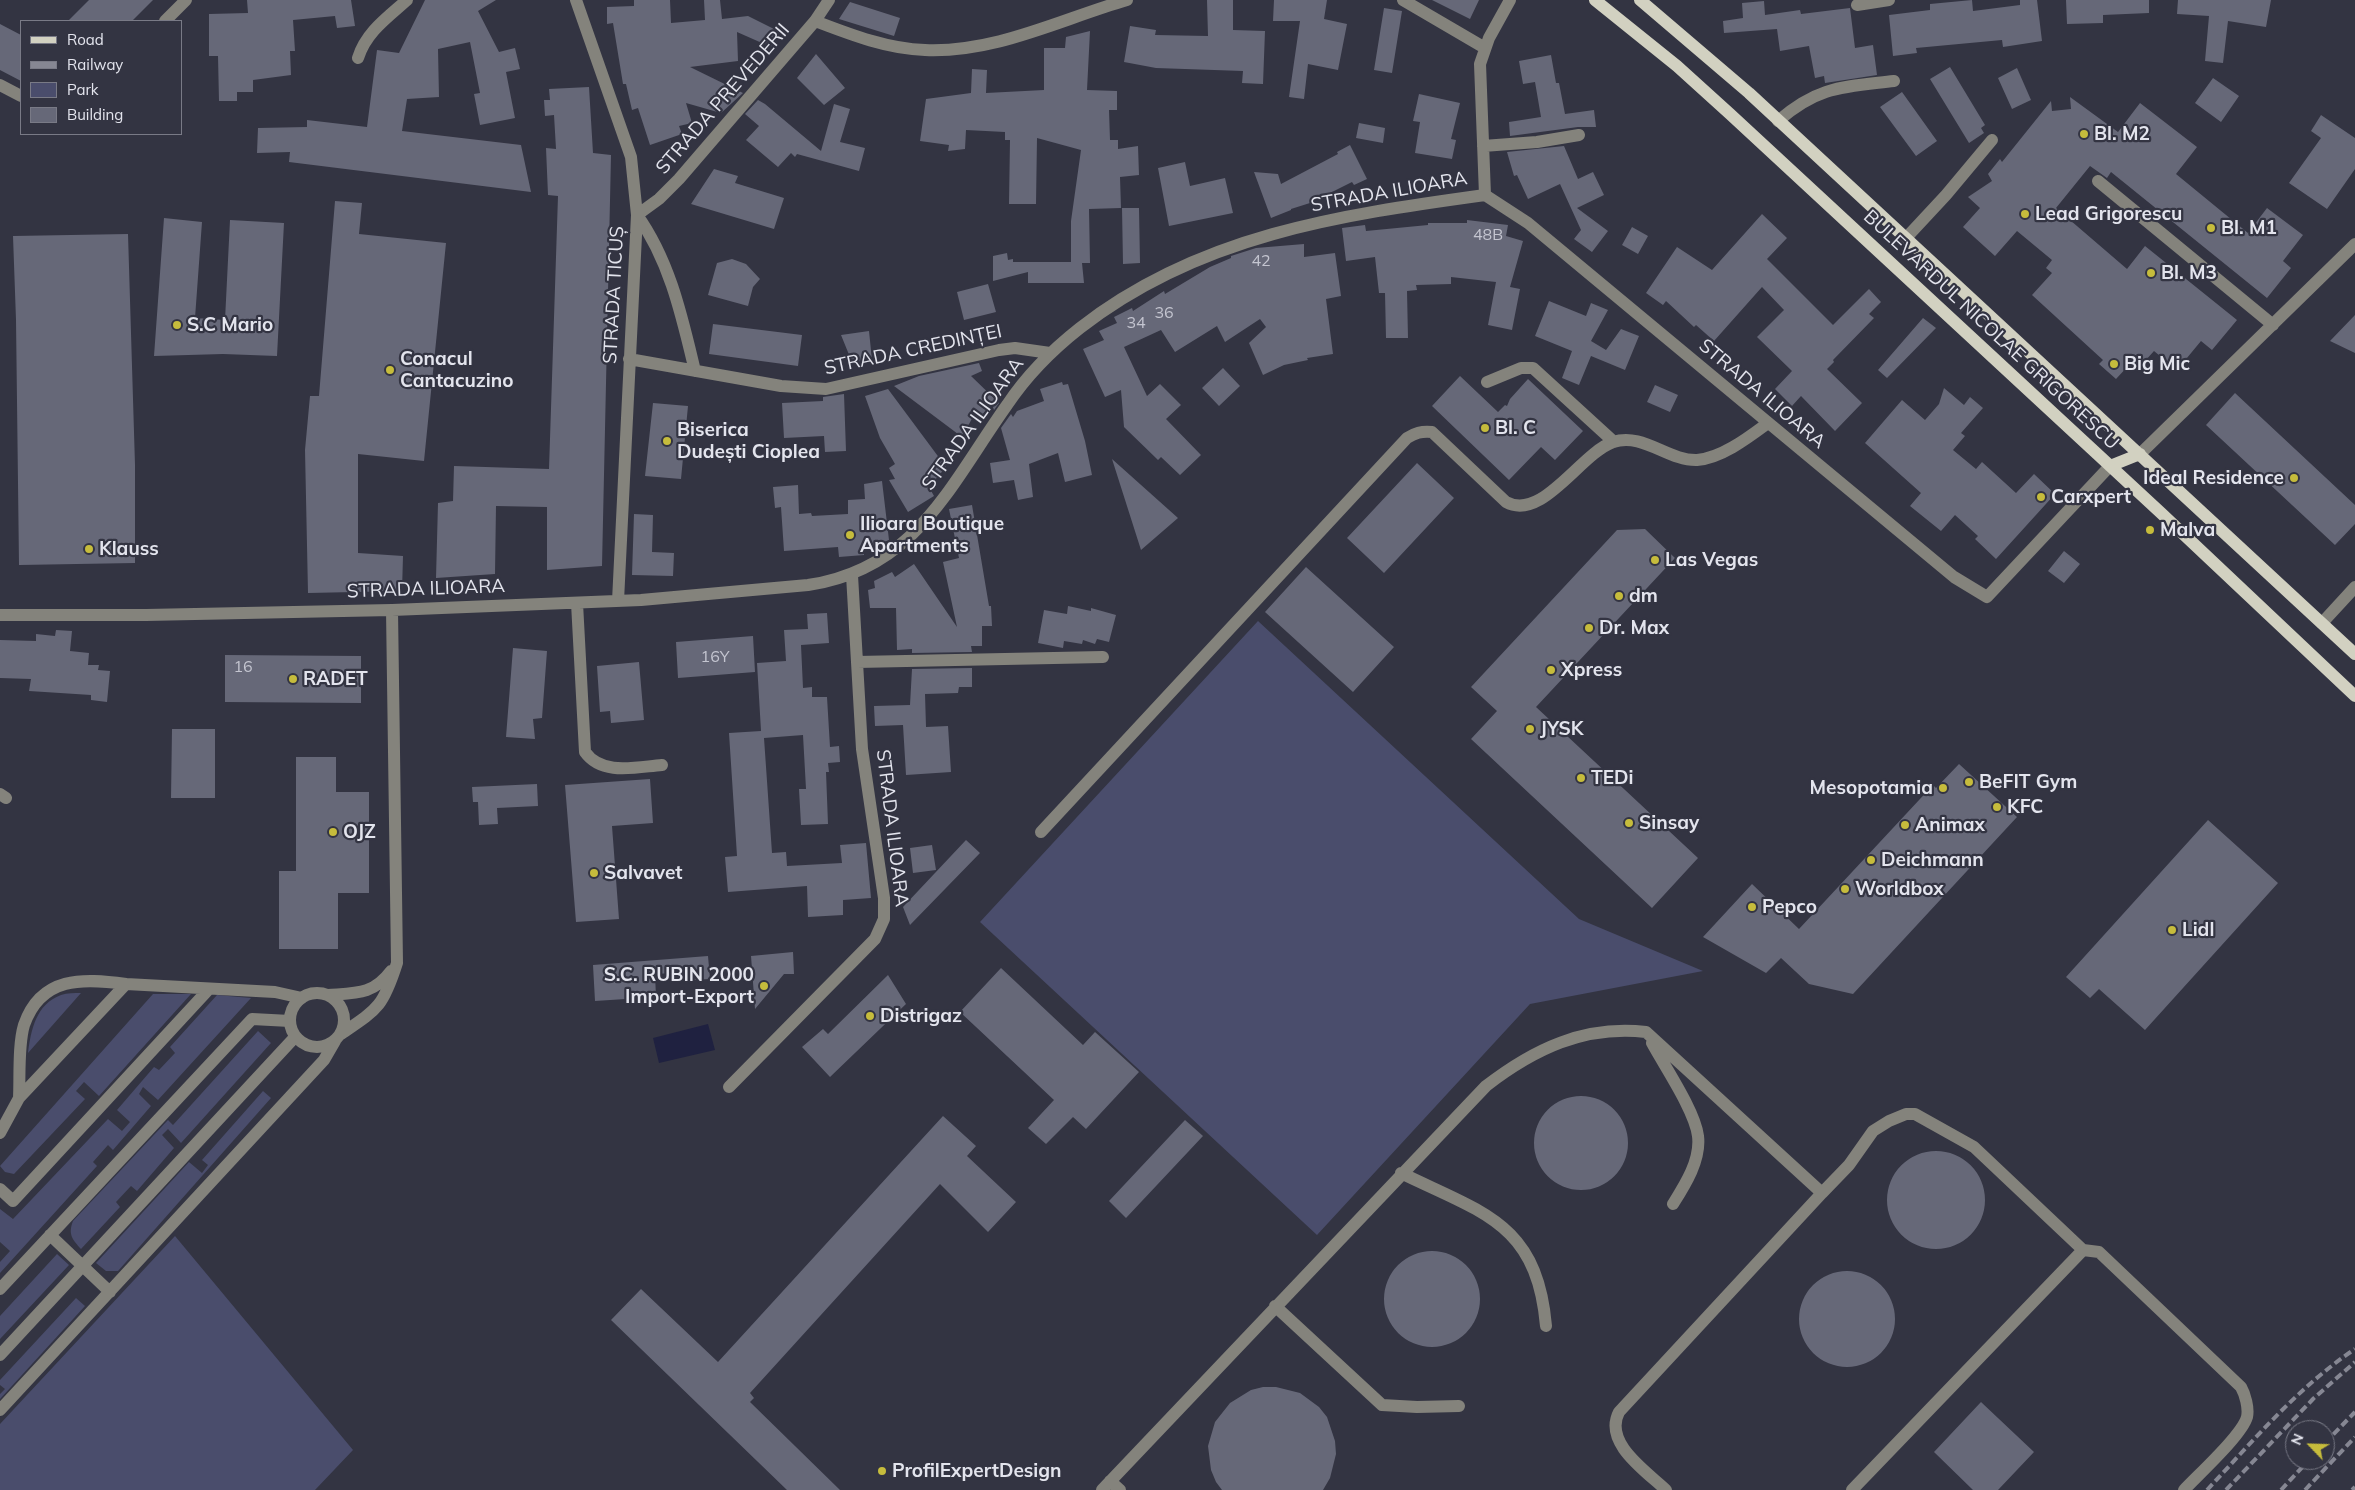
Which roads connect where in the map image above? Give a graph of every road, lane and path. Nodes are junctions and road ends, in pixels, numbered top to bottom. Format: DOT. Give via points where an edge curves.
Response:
graph roads {
  1 [pos="186,0"];
  2 [pos="407,0"];
  3 [pos="576,0"];
  4 [pos="829,0"];
  5 [pos="1127,0"];
  6 [pos="1403,0"];
  7 [pos="1510,0"];
  8 [pos="1595,0"];
  9 [pos="1640,0"];
  10 [pos="1889,0"];
  11 [pos="1857,5"];
  12 [pos="166,20"];
  13 [pos="815,21"];
  14 [pos="1485,48"];
  15 [pos="358,58"];
  16 [pos="1894,81"];
  17 [pos="0,85"];
  18 [pos="20,95"];
  19 [pos="1778,121"];
  20 [pos="1579,135"];
  21 [pos="1992,140"];
  22 [pos="1483,146"];
  23 [pos="2098,181"];
  24 [pos="1485,195"];
  25 [pos="637,215"];
  26 [pos="1906,238"];
  27 [pos="2355,244"];
  28 [pos="2273,325"];
  29 [pos="1050,353"];
  30 [pos="630,359"];
  31 [pos="695,371"];
  32 [pos="1487,382"];
  33 [pos="1768,423"];
  34 [pos="1614,442"];
  35 [pos="2140,454"];
  36 [pos="2110,466"];
  37 [pos="852,575"];
  38 [pos="2355,587"];
  39 [pos="618,601"];
  40 [pos="577,602"];
  41 [pos="392,610"];
  42 [pos="0,615"];
  43 [pos="2322,623"];
  44 [pos="2355,654"];
  45 [pos="1103,657"];
  46 [pos="857,662"];
  47 [pos="2355,696"];
  48 [pos="662,765"];
  49 [pos="1041,832"];
  50 [pos="397,963"];
  51 [pos="126,984"];
  52 [pos="209,989"];
  53 [pos="328,995"];
  54 [pos="302,998"];
  55 [pos="290,1021"];
  56 [pos="1646,1032"];
  57 [pos="296,1038"];
  58 [pos="338,1038"];
  59 [pos="729,1087"];
  60 [pos="19,1098"];
  61 [pos="0,1133"];
  62 [pos="1402,1173"];
  63 [pos="0,1189"];
  64 [pos="1822,1193"];
  65 [pos="1673,1204"];
  66 [pos="50,1235"];
  67 [pos="2083,1250"];
  68 [pos="82,1266"];
  69 [pos="0,1289"];
  70 [pos="110,1292"];
  71 [pos="1275,1306"];
  72 [pos="1546,1326"];
  73 [pos="0,1355"];
  74 [pos="1459,1406"];
  75 [pos="0,1410"];
  76 [pos="1111,1487"];
  77 [pos="1666,1490"];
  78 [pos="1852,1490"];
  79 [pos="2184,1490"];
  1 -- 12 [label="street"];
  2 -- 15 [label="street" via="370,35"];
  3 -- 25 [label="street, STRADA TICUȘ" via="631,157"];
  4 -- 13 [label="street, STRADA PREVEDERII"];
  5 -- 13 [label="street" via="1012,38 951,50 892,46"];
  6 -- 14 [label="street"];
  7 -- 14 [label="street"];
  8 -- 36 [label="main road, BULEVARDUL NICOLAE GRIGORESCU" via="1677,66"];
  9 -- 19 [label="main road, BULEVARDUL NICOLAE GRIGORESCU"];
  10 -- 11 [label="street"];
  13 -- 25 [label="street, STRADA PREVEDERII" via="679,178 659,199"];
  14 -- 22 [label="street" via="1479,80"];
  16 -- 19 [label="street" via="1824,91 1796,105"];
  17 -- 18 [label="street"];
  19 -- 26 [label="main road, BULEVARDUL NICOLAE GRIGORESCU"];
  20 -- 22 [label="street"];
  21 -- 26 [label="street"];
  22 -- 24 [label="street"];
  23 -- 28 [label="street"];
  24 -- 29 [label="street, STRADA ILIOARA" via="1343,216 1263,235 1206,255 1152,280 1081,327"];
  24 -- 33 [label="street, STRADA ILIOARA" via="1528,224"];
  25 -- 30 [label="street, STRADA TICUȘ"];
  25 -- 31 [label="street" via="666,270"];
  26 -- 35 [label="main road, BULEVARDUL NICOLAE GRIGORESCU"];
  27 -- 28 [label="street"];
  28 -- 35 [label="street"];
  29 -- 31 [label="street, STRADA CREDINȚEI" via="1015,348 999,350 826,389 781,386"];
  29 -- 37 [label="street, STRADA ILIOARA" via="1008,403 929,517 894,550"];
  30 -- 31 [label="street, STRADA CREDINȚEI"];
  30 -- 39 [label="street, STRADA TICUȘ"];
  32 -- 34 [label="street" via="1521,368 1533,368"];
  33 -- 34 [label="street" via="1715,455 1697,460 1637,441"];
  33 -- 36 [label="street, STRADA ILIOARA" via="1948,572 1987,597"];
  34 -- 49 [label="street" via="1595,452 1538,502 1522,508 1506,502 1432,432 1422,431 1407,438"];
  35 -- 36 [label="main road"];
  35 -- 43 [label="main road, BULEVARDUL NICOLAE GRIGORESCU"];
  36 -- 47 [label="main road, BULEVARDUL NICOLAE GRIGORESCU"];
  37 -- 39 [label="street, STRADA ILIOARA" via="808,585"];
  37 -- 46 [label="street, STRADA ILIOARA"];
  38 -- 43 [label="street"];
  39 -- 40 [label="street, STRADA ILIOARA"];
  40 -- 41 [label="street, STRADA ILIOARA"];
  40 -- 48 [label="street" via="585,752 601,766"];
  41 -- 42 [label="street, STRADA ILIOARA"];
  41 -- 50 [label="street"];
  43 -- 44 [label="main road, BULEVARDUL NICOLAE GRIGORESCU"];
  45 -- 46 [label="street"];
  46 -- 59 [label="street, STRADA ILIOARA" via="866,782 884,898 883,926 875,939"];
  50 -- 53 [label="street" via="380,985 360,993"];
  50 -- 58 [label="street" via="388,991 375,1012"];
  51 -- 52 [label="street"];
  51 -- 60 [label="street"];
  51 -- 60 [label="street" via="71,981 52,988 37,1002 24,1025"];
  52 -- 54 [label="street" via="275,992"];
  52 -- 63 [label="street" via="13,1201"];
  53 -- 54 [label="street" via="310,994"];
  53 -- 58 [label="street" via="342,1008 344,1026"];
  54 -- 55 [label="street" via="295,1004"];
  55 -- 57 [label="street"];
  55 -- 66 [label="street" via="252,1019"];
  56 -- 62 [label="street" via="1610,1030 1587,1034 1560,1041 1534,1053 1486,1086"];
  56 -- 64 [label="street"];
  56 -- 65 [label="street" via="1689,1110 1698,1136 1697,1153 1690,1173"];
  57 -- 58 [label="street" via="310,1047 319,1048"];
  57 -- 68 [label="street"];
  58 -- 70 [label="street" via="324,1060"];
  60 -- 61 [label="street"];
  62 -- 71 [label="street"];
  62 -- 72 [label="street" via="1503,1225 1530,1260 1540,1284"];
  64 -- 67 [label="street" via="1849,1165 1873,1131 1889,1120 1915,1114 1974,1147"];
  64 -- 77 [label="street" via="1619,1412 1614,1428 1622,1446"];
  66 -- 68 [label="street"];
  66 -- 69 [label="street"];
  67 -- 78 [label="street"];
  67 -- 79 [label="street" via="2099,1252 2241,1387 2245,1395 2247,1416 2239,1431"];
  68 -- 70 [label="street"];
  68 -- 73 [label="street"];
  70 -- 75 [label="street"];
  71 -- 74 [label="street" via="1382,1405"];
  71 -- 76 [label="street"];
}
